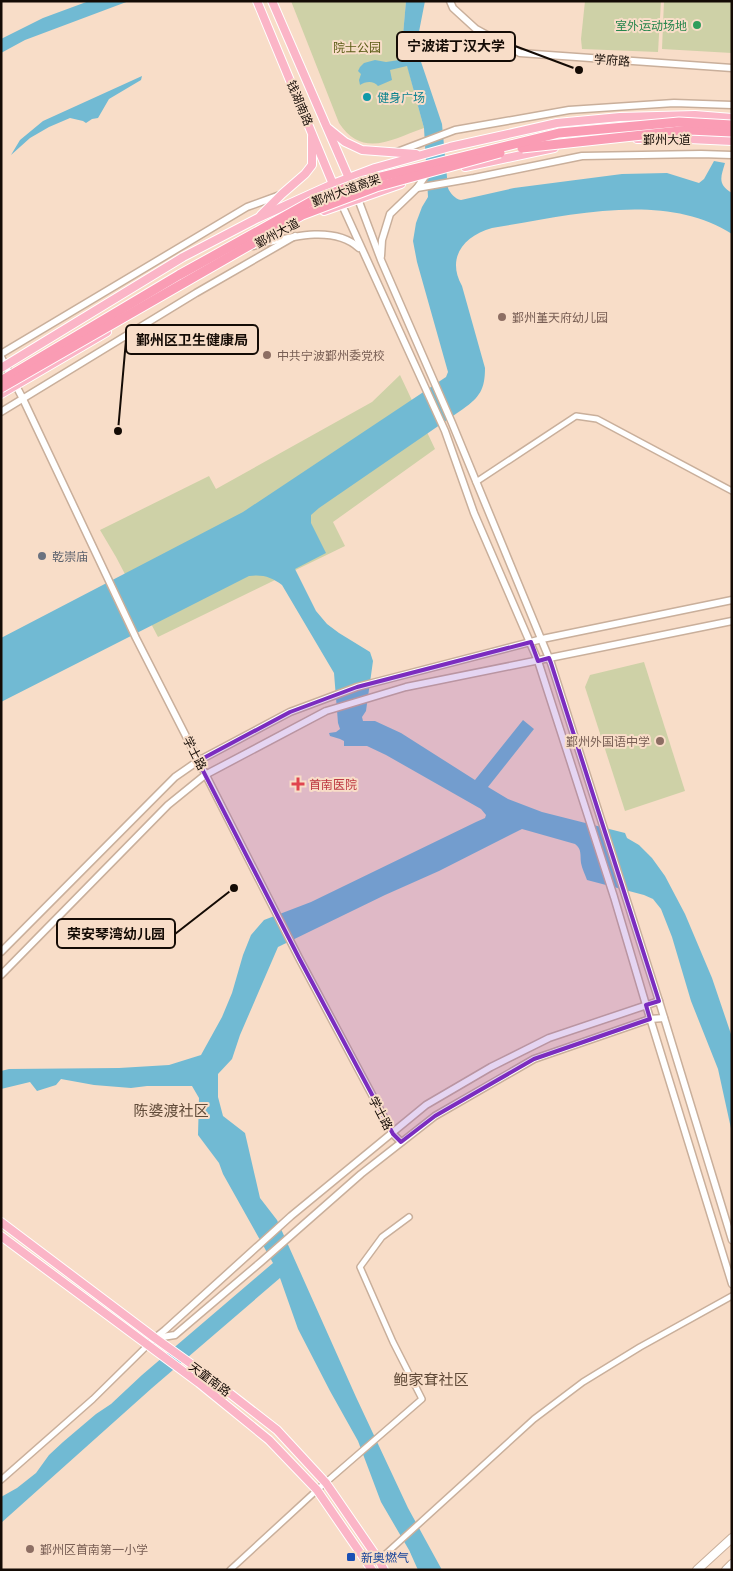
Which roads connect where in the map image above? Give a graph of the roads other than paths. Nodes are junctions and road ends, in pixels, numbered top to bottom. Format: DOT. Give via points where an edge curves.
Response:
graph roads {
  1 [pos="257,1"];
  2 [pos="272,1"];
  3 [pos="450,1"];
  4 [pos="732,68"];
  5 [pos="732,105"];
  6 [pos="732,118"];
  7 [pos="732,125"];
  8 [pos="327,126"];
  9 [pos="312,130"];
  10 [pos="732,132"];
  11 [pos="732,141"];
  12 [pos="394,153"];
  13 [pos="423,155"];
  14 [pos="732,155"];
  15 [pos="426,176"];
  16 [pos="349,179"];
  17 [pos="334,184"];
  18 [pos="417,188"];
  19 [pos="282,194"];
  20 [pos="358,199"];
  21 [pos="342,205"];
  22 [pos="258,218"];
  23 [pos="295,236"];
  24 [pos="252,246"];
  25 [pos="362,251"];
  26 [pos="381,260"];
  27 [pos="1,355"];
  28 [pos="4,366"];
  29 [pos="1,380"];
  30 [pos="17,386"];
  31 [pos="1,388"];
  32 [pos="1,394"];
  33 [pos="23,399"];
  34 [pos="1,412"];
  35 [pos="476,482"];
  36 [pos="732,491"];
  37 [pos="732,600"];
  38 [pos="732,621"];
  39 [pos="542,639"];
  40 [pos="531,642"];
  41 [pos="549,658"];
  42 [pos="538,660"];
  43 [pos="198,761"];
  44 [pos="205,774"];
  45 [pos="1,952"];
  46 [pos="1,975"];
  47 [pos="658,1001"];
  48 [pos="646,1005"];
  49 [pos="664,1018"];
  50 [pos="650,1019"];
  51 [pos="393,1134"];
  52 [pos="401,1142"];
  53 [pos="410,1217"];
  54 [pos="1,1222"];
  55 [pos="1,1236"];
  56 [pos="732,1240"];
  57 [pos="732,1284"];
  58 [pos="732,1296"];
  59 [pos="158,1340"];
  60 [pos="147,1346"];
  61 [pos="1,1480"];
  62 [pos="326,1482"];
  63 [pos="317,1490"];
  64 [pos="732,1538"];
  65 [pos="379,1560"];
  66 [pos="732,1564"];
  67 [pos="230,1570"];
  68 [pos="372,1570"];
  69 [pos="384,1570"];
  70 [pos="697,1570"];
  71 [pos="726,1570"];
  1 -- 9 [label="main road, 钱湖南路"];
  2 -- 8 [label="main road, 钱湖南路"];
  3 -- 4 [label="street, 学府路" via="476,29 520,53"];
  5 -- 12 [label="street" via="674,103 569,110 455,130"];
  6 -- 13 [label="main road, 鄞州大道" via="694,115 620,117 557,123"];
  7 -- 29 [label="highway, 鄞州大道高架, bridge" via="679,122 559,133 364,181 314,200"];
  8 -- 12 [label="main road" via="345,142 362,150"];
  8 -- 16 [label="main road, 钱湖南路"];
  9 -- 17 [label="main road, 钱湖南路"];
  9 -- 19 [label="main road" via="312,164"];
  10 -- 31 [label="highway, 鄞州大道高架, bridge" via="689,130 527,146 376,186 302,215"];
  11 -- 15 [label="main road, 鄞州大道" via="626,139 552,148"];
  12 -- 13 [label="main road"];
  13 -- 16 [label="main road, 鄞州大道"];
  14 -- 18 [label="street, 鄞州大道" via="582,156"];
  15 -- 18 [label="street"];
  15 -- 20 [label="main road, 鄞州大道"];
  16 -- 17 [label="main road, 鄞州大道"];
  16 -- 20 [label="main road, 钱湖南路"];
  17 -- 21 [label="main road, 钱湖南路"];
  17 -- 22 [label="main road, 鄞州大道"];
  18 -- 26 [label="street" via="390,214 382,240"];
  19 -- 22 [label="main road"];
  19 -- 27 [label="street" via="247,207"];
  20 -- 21 [label="main road, 鄞州大道"];
  20 -- 26 [label="street"];
  21 -- 24 [label="main road, 鄞州大道" via="291,223"];
  21 -- 25 [label="street"];
  22 -- 28 [label="main road, 鄞州大道" via="183,257"];
  23 -- 24 [label="street"];
  23 -- 25 [label="street" via="328,234 353,242"];
  23 -- 33 [label="street, 鄞州大道"];
  24 -- 30 [label="main road, 鄞州大道"];
  25 -- 40 [label="street" via="422,380 474,513"];
  26 -- 35 [label="street"];
  27 -- 28 [label="street, 学士路"];
  28 -- 30 [label="street, 学士路"];
  30 -- 32 [label="main road, 鄞州大道"];
  30 -- 33 [label="street, 学士路"];
  33 -- 34 [label="street, 鄞州大道"];
  33 -- 43 [label="street, 学士路"];
  35 -- 36 [label="street" via="576,416 597,419"];
  35 -- 39 [label="street"];
  37 -- 39 [label="street"];
  38 -- 41 [label="street"];
  39 -- 40 [label="street"];
  39 -- 41 [label="street"];
  40 -- 42 [label="street"];
  40 -- 43 [label="street" via="358,687 290,712"];
  41 -- 42 [label="street"];
  41 -- 47 [label="street"];
  42 -- 44 [label="street" via="406,687 326,712"];
  42 -- 48 [label="street"];
  43 -- 44 [label="street, 学士路"];
  43 -- 45 [label="street" via="175,777"];
  44 -- 46 [label="street" via="168,805"];
  44 -- 51 [label="street, 学士路"];
  47 -- 48 [label="street"];
  47 -- 49 [label="street"];
  48 -- 50 [label="street"];
  48 -- 51 [label="street" via="549,1038 491,1067 426,1106"];
  49 -- 50 [label="street"];
  49 -- 56 [label="street"];
  50 -- 52 [label="street" via="534,1059 436,1116"];
  50 -- 57 [label="street"];
  51 -- 52 [label="street, 学士路"];
  51 -- 59 [label="street" via="291,1216"];
  52 -- 59 [label="street" via="175,1334"];
  53 -- 62 [label="street" via="382,1237 360,1267 422,1398"];
  54 -- 59 [label="main road, 天童南路"];
  55 -- 60 [label="main road"];
  58 -- 65 [label="street" via="583,1382 534,1419"];
  59 -- 60 [label="street"];
  59 -- 62 [label="main road, 天童南路" via="277,1430"];
  60 -- 61 [label="street" via="93,1399"];
  60 -- 63 [label="main road" via="269,1440"];
  62 -- 63 [label="street"];
  62 -- 65 [label="main road, 天童南路"];
  63 -- 67 [label="street"];
  63 -- 68 [label="main road"];
  64 -- 70 [label="main road"];
  65 -- 69 [label="main road, 天童南路"];
  66 -- 71 [label="main road"];
}
